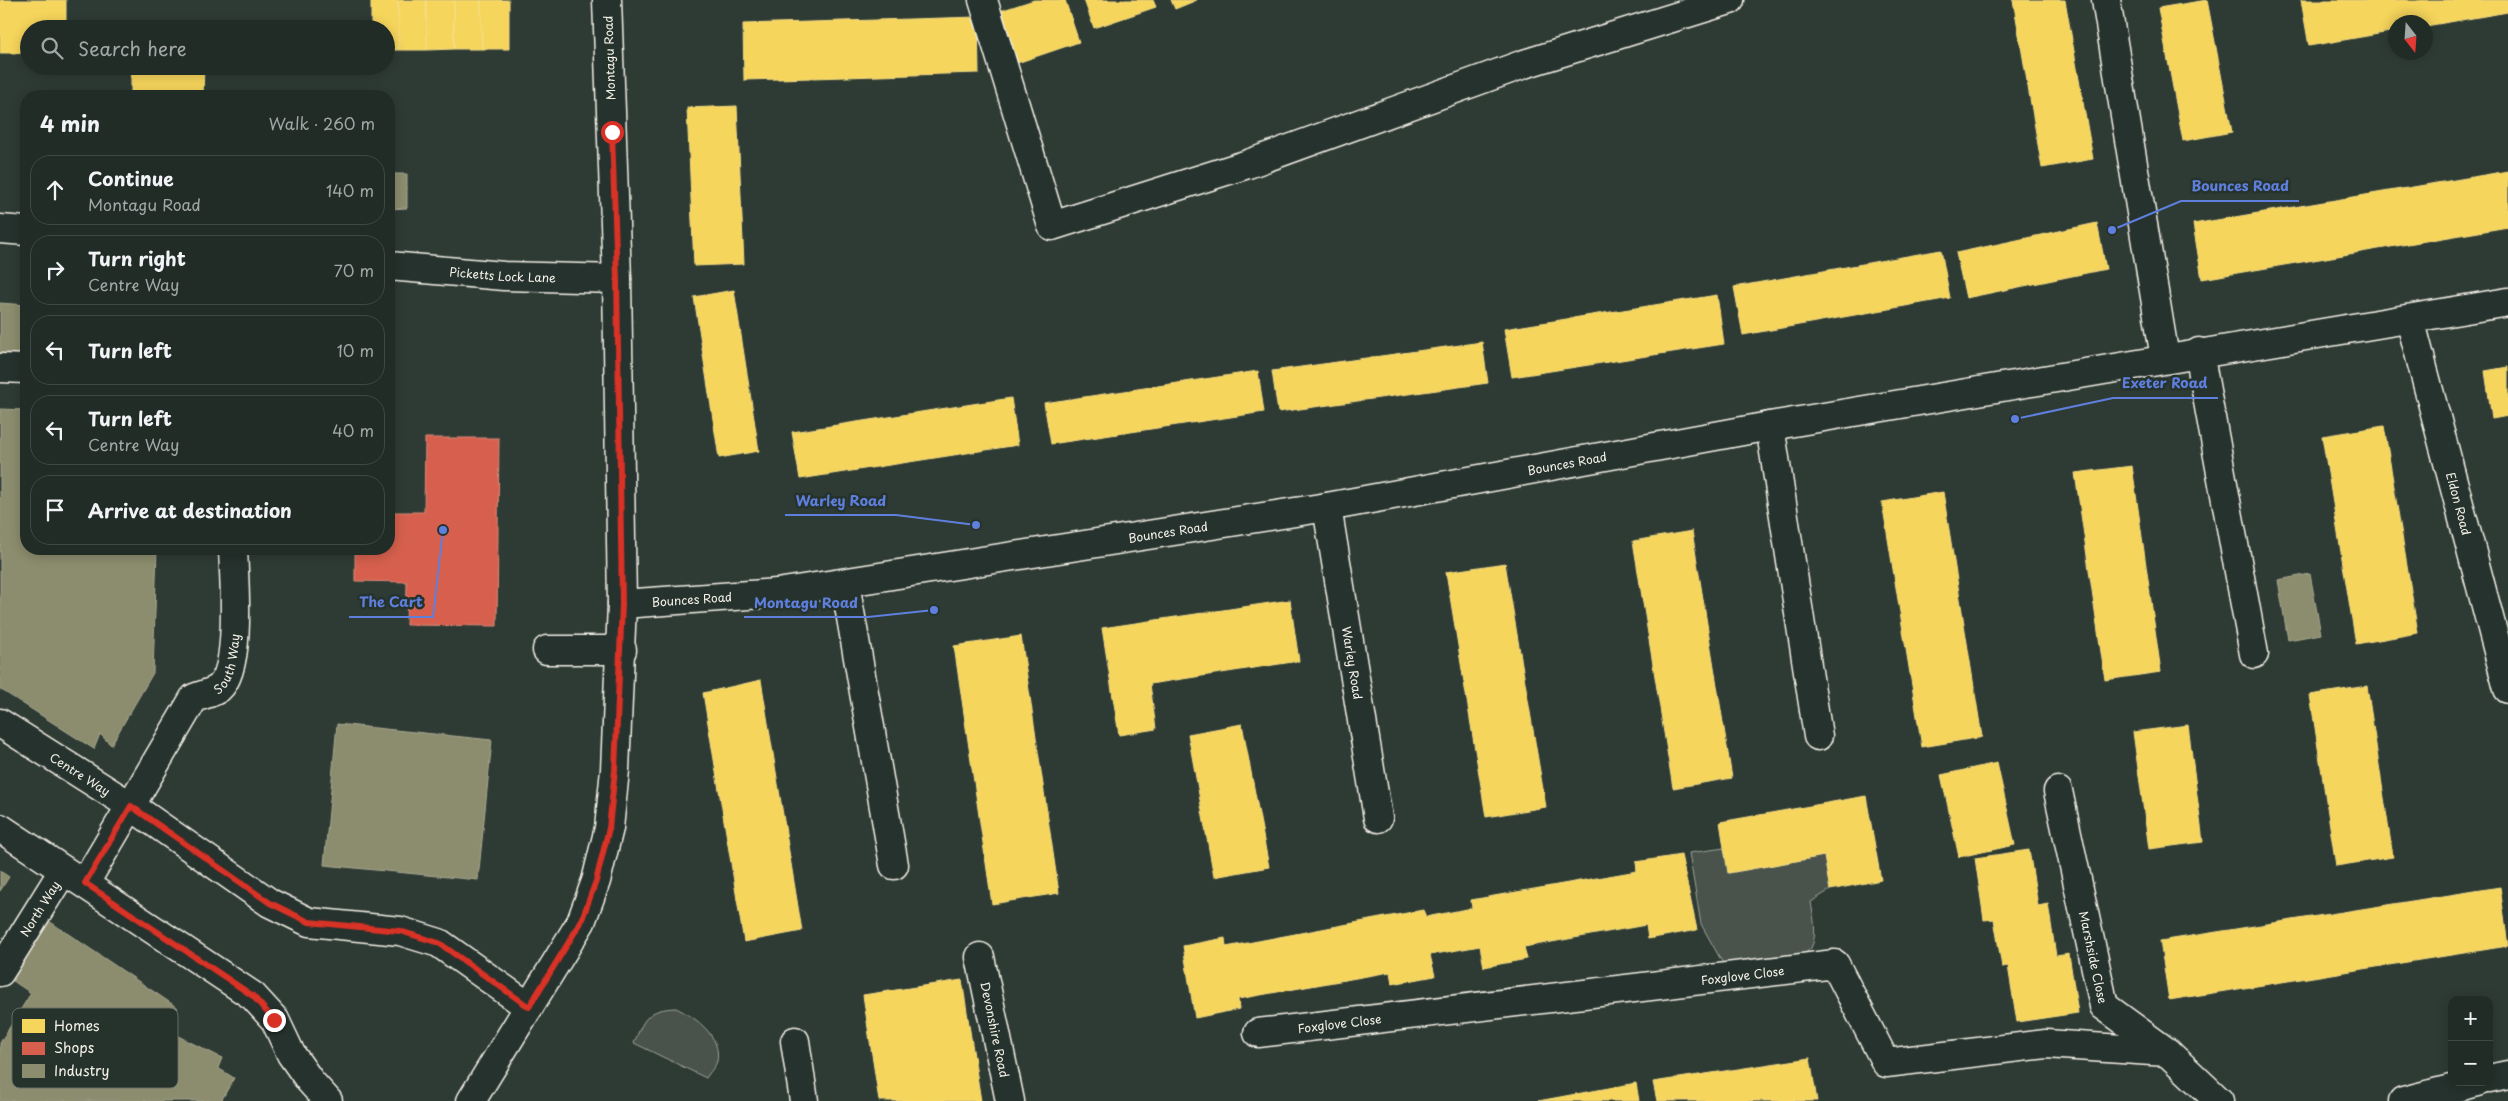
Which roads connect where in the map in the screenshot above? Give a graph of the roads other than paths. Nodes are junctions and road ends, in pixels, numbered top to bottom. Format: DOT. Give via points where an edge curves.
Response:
graph roads {
  1 [pos="608,0"];
  2 [pos="983,0"];
  3 [pos="1730,0"];
  4 [pos="2106,0"];
  5 [pos="0,229"];
  6 [pos="20,231"];
  7 [pos="395,267"];
  8 [pos="617,279"];
  9 [pos="2508,302"];
  10 [pos="2410,320"];
  11 [pos="2199,352"];
  12 [pos="2165,358"];
  13 [pos="0,368"];
  14 [pos="20,369"];
  15 [pos="1770,426"];
  16 [pos="1327,507"];
  17 [pos="233,555"];
  18 [pos="845,583"];
  19 [pos="622,604"];
  20 [pos="547,650"];
  21 [pos="622,650"];
  22 [pos="2254,654"];
  23 [pos="2508,689"];
  24 [pos="0,723"];
  25 [pos="1818,736"];
  26 [pos="2058,791"];
  27 [pos="131,806"];
  28 [pos="1378,818"];
  29 [pos="0,828"];
  30 [pos="894,865"];
  31 [pos="74,877"];
  32 [pos="980,957"];
  33 [pos="0,972"];
  34 [pos="529,1007"];
  35 [pos="1258,1032"];
  36 [pos="796,1041"];
  37 [pos="2167,1052"];
  38 [pos="2508,1075"];
  39 [pos="2493,1078"];
  40 [pos="2462,1086"];
  41 [pos="328,1101"];
  42 [pos="471,1101"];
  43 [pos="804,1101"];
  44 [pos="1010,1101"];
  45 [pos="2219,1101"];
  46 [pos="2403,1101"];
  1 -- 8 [label="street, Montagu Road"];
  2 -- 3 [label="street" via="1052,226 1248,164 1524,64"];
  4 -- 12 [label="street"];
  5 -- 6 [label="street"];
  7 -- 8 [label="street, Picketts Lock Lane" via="504,276"];
  8 -- 19 [label="street, Montagu Road"];
  9 -- 10 [label="street, Bounces Road"];
  10 -- 11 [label="street, Bounces Road"];
  10 -- 23 [label="street, Eldon Road"];
  11 -- 12 [label="street, Bounces Road"];
  11 -- 22 [label="street"];
  12 -- 15 [label="street, Bounces Road"];
  13 -- 14 [label="street"];
  15 -- 16 [label="street, Bounces Road"];
  15 -- 25 [label="street"];
  16 -- 18 [label="street, Bounces Road"];
  16 -- 28 [label="street, Warley Road"];
  17 -- 27 [label="street, South Way" via="234,650 229,672 219,688 194,698"];
  18 -- 19 [label="street, Bounces Road" via="777,593"];
  18 -- 30 [label="street"];
  19 -- 21 [label="street, Montagu Road"];
  20 -- 21 [label="street"];
  21 -- 34 [label="street, Montagu Road" via="609,828 596,881 581,922"];
  24 -- 27 [label="street, Centre Way"];
  26 -- 37 [label="street, Marshside Close" via="2104,1006"];
  27 -- 31 [label="street, South Way"];
  27 -- 34 [label="street, Centre Way" via="270,903 309,922 400,931 439,943"];
  29 -- 31 [label="street"];
  31 -- 33 [label="street, North Way"];
  31 -- 41 [label="street" via="253,996 274,1020 291,1054"];
  32 -- 44 [label="street, Devonshire Road"];
  34 -- 42 [label="street, Montagu Road"];
  35 -- 37 [label="street, Foxglove Close" via="1835,964 1886,1063 2046,1044"];
  36 -- 43 [label="street"];
  37 -- 45 [label="street, Marshside Close"];
  38 -- 39 [label="street"];
  40 -- 46 [label="street"];
}
